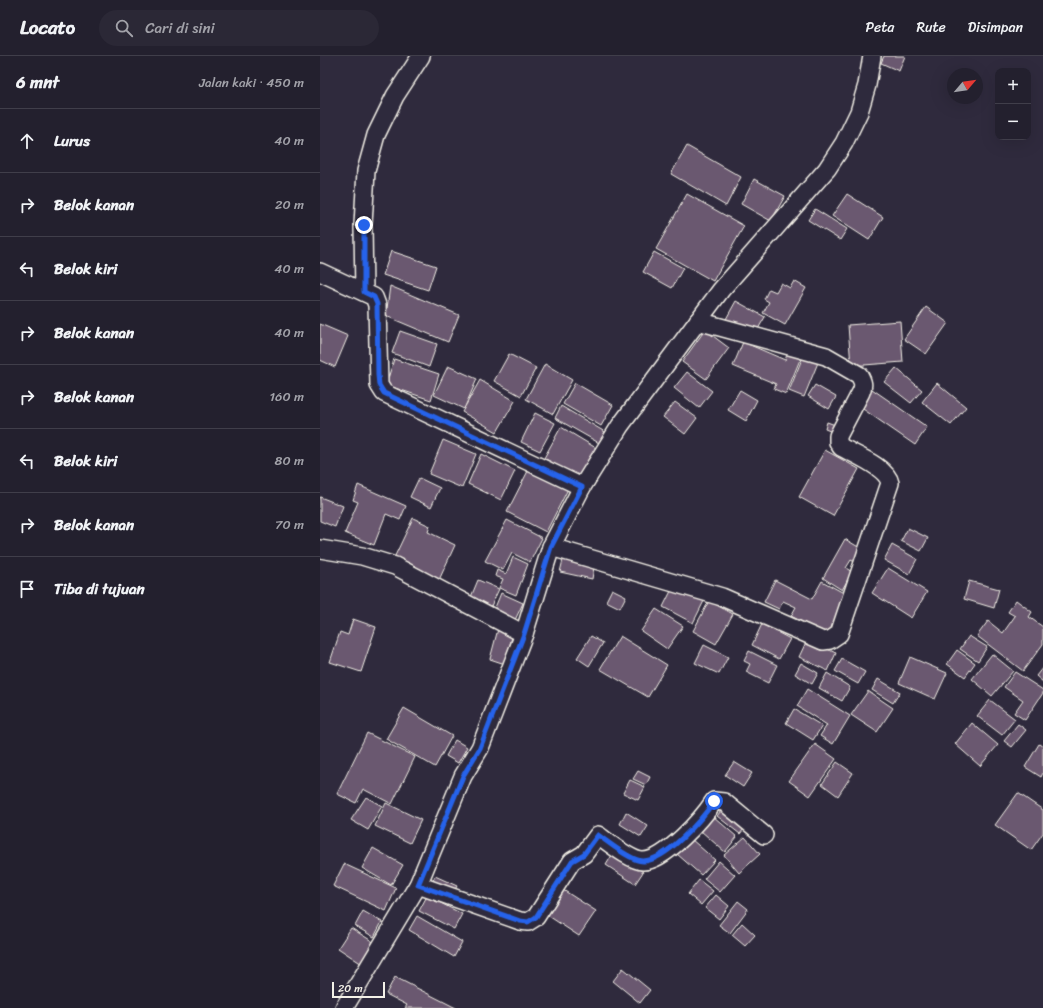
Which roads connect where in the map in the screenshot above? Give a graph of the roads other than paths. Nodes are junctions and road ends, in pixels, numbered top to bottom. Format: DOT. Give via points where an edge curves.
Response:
graph roads {
  1 [pos="421,56"];
  2 [pos="872,56"];
  3 [pos="320,272"];
  4 [pos="364,292"];
  5 [pos="698,321"];
  6 [pos="582,487"];
  7 [pos="551,547"];
  8 [pos="320,549"];
  9 [pos="524,634"];
  10 [pos="764,835"];
  11 [pos="418,885"];
  12 [pos="344,1008"];
  1 -- 4 [label="street" via="395,96 376,136 366,171"];
  2 -- 5 [label="street" via="859,112 844,143 827,169"];
  3 -- 4 [label="street"];
  4 -- 6 [label="street" via="374,297 377,304 378,375 379,385 384,393"];
  5 -- 6 [label="street" via="620,426"];
  5 -- 7 [label="street" via="826,356 859,375 862,381 861,392 838,436 838,442 841,447 882,470 889,477 890,483 839,634 823,641 722,597"];
  6 -- 7 [label="street"];
  7 -- 9 [label="street"];
  8 -- 9 [label="street" via="395,566"];
  9 -- 11 [label="street" via="480,748 463,776"];
  10 -- 11 [label="street" via="724,802 714,801 704,816 662,855 643,861 628,855 598,835 584,854 572,861 536,917 528,922"];
  11 -- 12 [label="street"];
}
